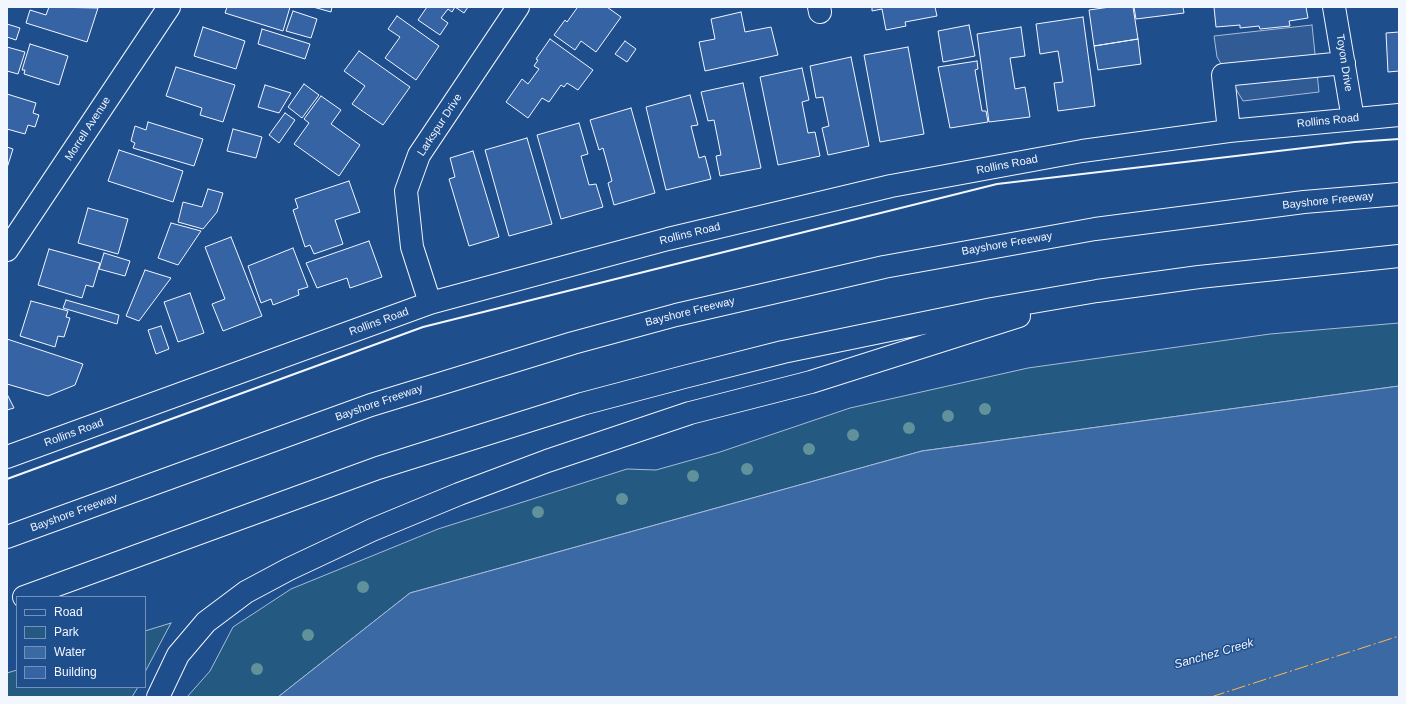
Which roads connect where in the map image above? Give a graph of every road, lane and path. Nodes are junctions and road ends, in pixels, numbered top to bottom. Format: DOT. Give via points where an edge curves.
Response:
graph roads {
  1 [pos="169,7"];
  2 [pos="518,7"];
  3 [pos="1334,7"];
  4 [pos="1344,63"];
  5 [pos="1399,115"];
  6 [pos="1353,119"];
  7 [pos="1229,131"];
  8 [pos="1399,194"];
  9 [pos="14,227"];
  10 [pos="7,250"];
  11 [pos="1399,256"];
  12 [pos="1097,291"];
  13 [pos="430,303"];
  14 [pos="7,457"];
  15 [pos="7,537"];
  16 [pos="27,596"];
  17 [pos="158,697"];
  1 -- 9 [label="main road, Morrell Avenue"];
  2 -- 13 [label="main road, Larkspur Drive" via="419,155 406,191 412,247"];
  3 -- 4 [label="main road, Toyon Drive"];
  4 -- 6 [label="main road, Toyon Drive"];
  4 -- 7 [label="main road" via="1223,75"];
  5 -- 6 [label="main road, Rollins Road"];
  6 -- 7 [label="main road, Rollins Road"];
  7 -- 13 [label="main road, Rollins Road" via="1082,151 891,186 668,239"];
  8 -- 15 [label="main road, Bayshore Freeway" via="1304,202 1072,233 877,268 683,313 558,347 371,405"];
  9 -- 10 [label="main road, Morrell Avenue"];
  11 -- 12 [label="main road"];
  12 -- 16 [label="main road" via="888,329 768,356 582,404 378,468"];
  12 -- 17 [label="main road" via="811,382 690,413 547,461 372,530 246,592 206,622 178,655"];
  13 -- 14 [label="main road, Rollins Road"];
}
